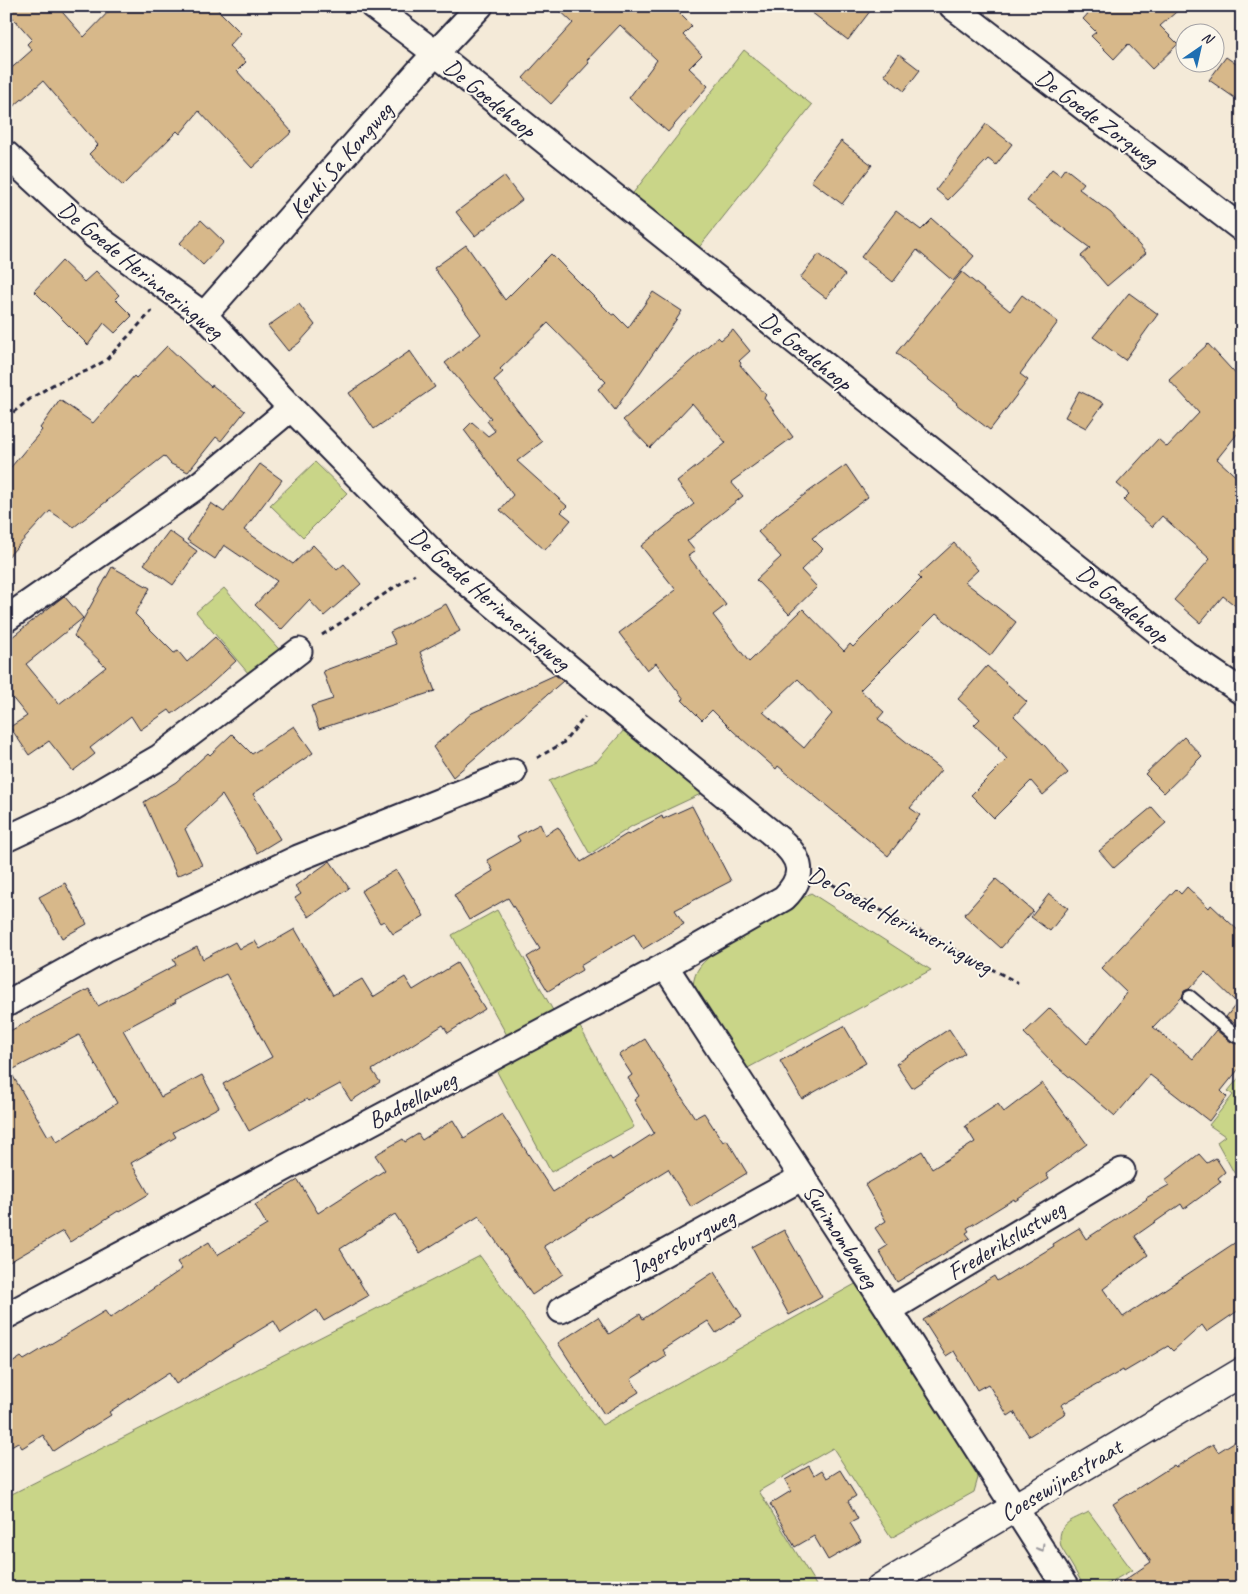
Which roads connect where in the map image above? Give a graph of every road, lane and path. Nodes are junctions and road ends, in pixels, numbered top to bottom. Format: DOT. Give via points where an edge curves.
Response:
graph roads {
  1 [pos="373,6"];
  2 [pos="480,6"];
  3 [pos="952,6"];
  4 [pos="435,54"];
  5 [pos="6,154"];
  6 [pos="1242,229"];
  7 [pos="164,286"];
  8 [pos="204,315"];
  9 [pos="291,408"];
  10 [pos="6,418"];
  11 [pos="439,558"];
  12 [pos="6,619"];
  13 [pos="299,651"];
  14 [pos="1242,692"];
  15 [pos="603,696"];
  16 [pos="513,772"];
  17 [pos="6,839"];
  18 [pos="799,867"];
  19 [pos="665,966"];
  20 [pos="1018,982"];
  21 [pos="1190,997"];
  22 [pos="6,1004"];
  23 [pos="1242,1038"];
  24 [pos="1122,1171"];
  25 [pos="803,1177"];
  26 [pos="561,1310"];
  27 [pos="889,1310"];
  28 [pos="6,1316"];
  29 [pos="1242,1372"];
  30 [pos="1016,1508"];
  31 [pos="880,1588"];
  32 [pos="1066,1588"];
  1 -- 4 [label="street, De Goedehoop"];
  2 -- 4 [label="street, Kenki Sa Kongweg"];
  3 -- 6 [label="street, De Goede Zorgweg"];
  4 -- 8 [label="street, Kenki Sa Kongweg"];
  4 -- 14 [label="street, De Goedehoop" via="1186,654"];
  5 -- 7 [label="street, De Goede Herinneringweg" via="95,236"];
  7 -- 8 [label="street, De Goede Herinneringweg"];
  7 -- 10 [label="path" via="154,310 106,360 54,384"];
  8 -- 9 [label="street, De Goede Herinneringweg"];
  9 -- 11 [label="street, De Goede Herinneringweg"];
  9 -- 12 [label="street" via="200,484"];
  11 -- 13 [label="path"];
  11 -- 15 [label="street, De Goede Herinneringweg"];
  13 -- 17 [label="street" via="160,757 72,808"];
  15 -- 16 [label="path" via="563,743"];
  15 -- 18 [label="street, De Goede Herinneringweg" via="780,840 789,848"];
  16 -- 22 [label="street" via="298,858 104,950"];
  18 -- 19 [label="street, Badoellaweg" via="798,879 784,898"];
  18 -- 20 [label="path, De Goede Herinneringweg"];
  19 -- 25 [label="street, Surimomboweg"];
  19 -- 28 [label="street, Badoellaweg"];
  21 -- 23 [label="lane"];
  24 -- 27 [label="street, Frederikslustweg"];
  25 -- 26 [label="street, Jagersburgweg"];
  25 -- 27 [label="street, Surimomboweg"];
  27 -- 30 [label="street, Surimomboweg"];
  29 -- 30 [label="main road, Coesewijnestraat"];
  30 -- 31 [label="main road, Coesewijnestraat"];
  30 -- 32 [label="street, Surimomboweg, one-way"];
}
